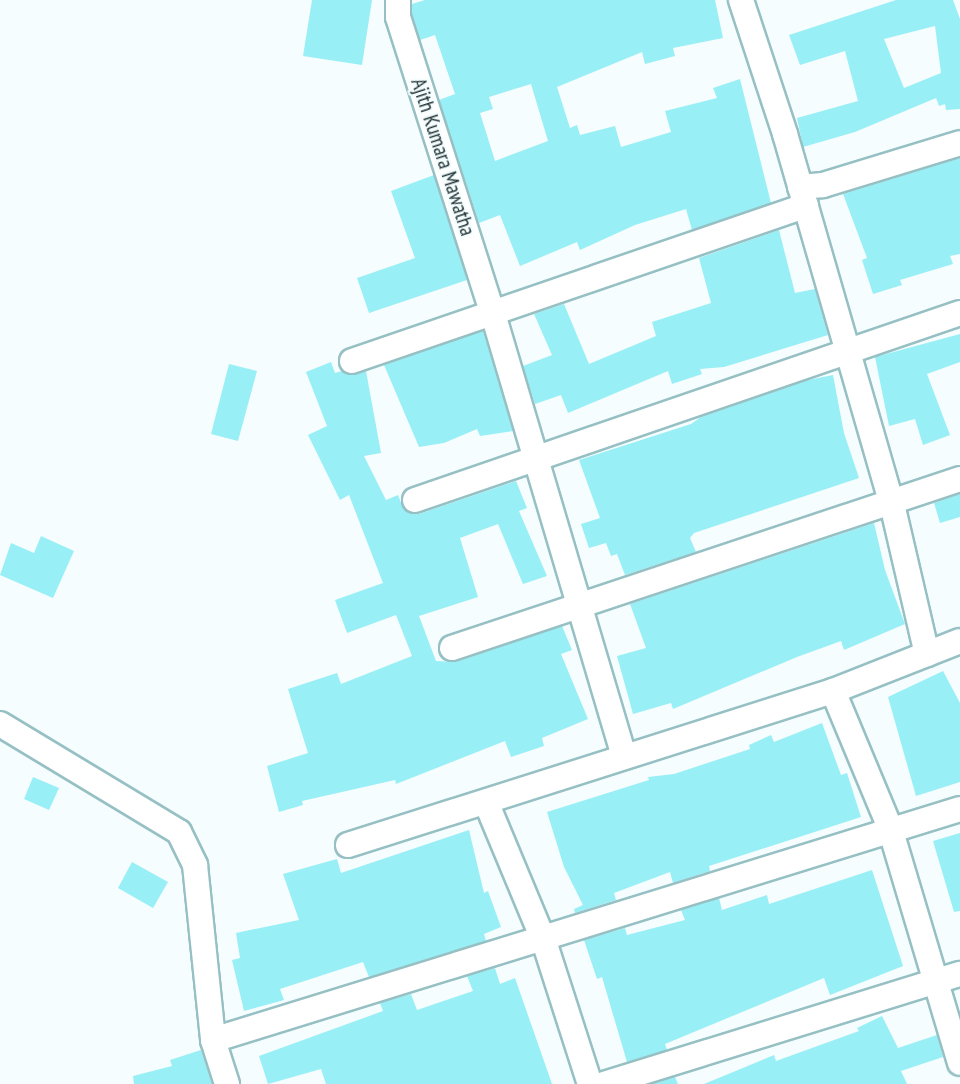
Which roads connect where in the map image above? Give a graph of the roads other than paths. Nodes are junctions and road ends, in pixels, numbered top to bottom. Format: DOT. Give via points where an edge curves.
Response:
graph roads {
  1 [pos="398,0"];
  2 [pos="741,0"];
  3 [pos="960,143"];
  4 [pos="803,197"];
  5 [pos="960,313"];
  6 [pos="493,314"];
  7 [pos="847,352"];
  8 [pos="352,361"];
  9 [pos="536,456"];
  10 [pos="960,479"];
  11 [pos="416,500"];
  12 [pos="892,504"];
  13 [pos="581,604"];
  14 [pos="960,641"];
  15 [pos="452,648"];
  16 [pos="927,654"];
  17 [pos="833,691"];
  18 [pos="0,724"];
  19 [pos="624,756"];
  20 [pos="486,802"];
  21 [pos="960,809"];
  22 [pos="890,828"];
  23 [pos="348,845"];
  24 [pos="544,941"];
  25 [pos="960,974"];
  26 [pos="936,982"];
  27 [pos="213,1040"];
  28 [pos="960,1063"];
  29 [pos="227,1084"];
  30 [pos="590,1084"];
  31 [pos="604,1084"];
  1 -- 6 [label="street, Ajith Kumara Mawatha" via="398,17"];
  2 -- 4 [label="street"];
  3 -- 4 [label="street" via="823,185"];
  4 -- 6 [label="street"];
  4 -- 7 [label="street"];
  5 -- 7 [label="street"];
  6 -- 8 [label="street"];
  6 -- 9 [label="street, Ajith Kumara Mawatha"];
  7 -- 9 [label="street"];
  7 -- 12 [label="street"];
  9 -- 11 [label="street"];
  9 -- 13 [label="street, Ajith Kumara Mawatha"];
  10 -- 12 [label="street"];
  12 -- 13 [label="street"];
  12 -- 16 [label="street"];
  13 -- 15 [label="street"];
  13 -- 19 [label="street, Ajith Kumara Mawatha"];
  14 -- 16 [label="street"];
  16 -- 17 [label="street"];
  17 -- 19 [label="street"];
  17 -- 22 [label="street"];
  18 -- 27 [label="street" via="179,832 195,865"];
  19 -- 20 [label="street"];
  20 -- 23 [label="street"];
  20 -- 24 [label="street"];
  21 -- 22 [label="street"];
  22 -- 24 [label="street"];
  22 -- 26 [label="street"];
  24 -- 27 [label="street"];
  24 -- 30 [label="street"];
  25 -- 26 [label="street"];
  26 -- 28 [label="street"];
  26 -- 31 [label="street"];
  27 -- 29 [label="street"];
}
